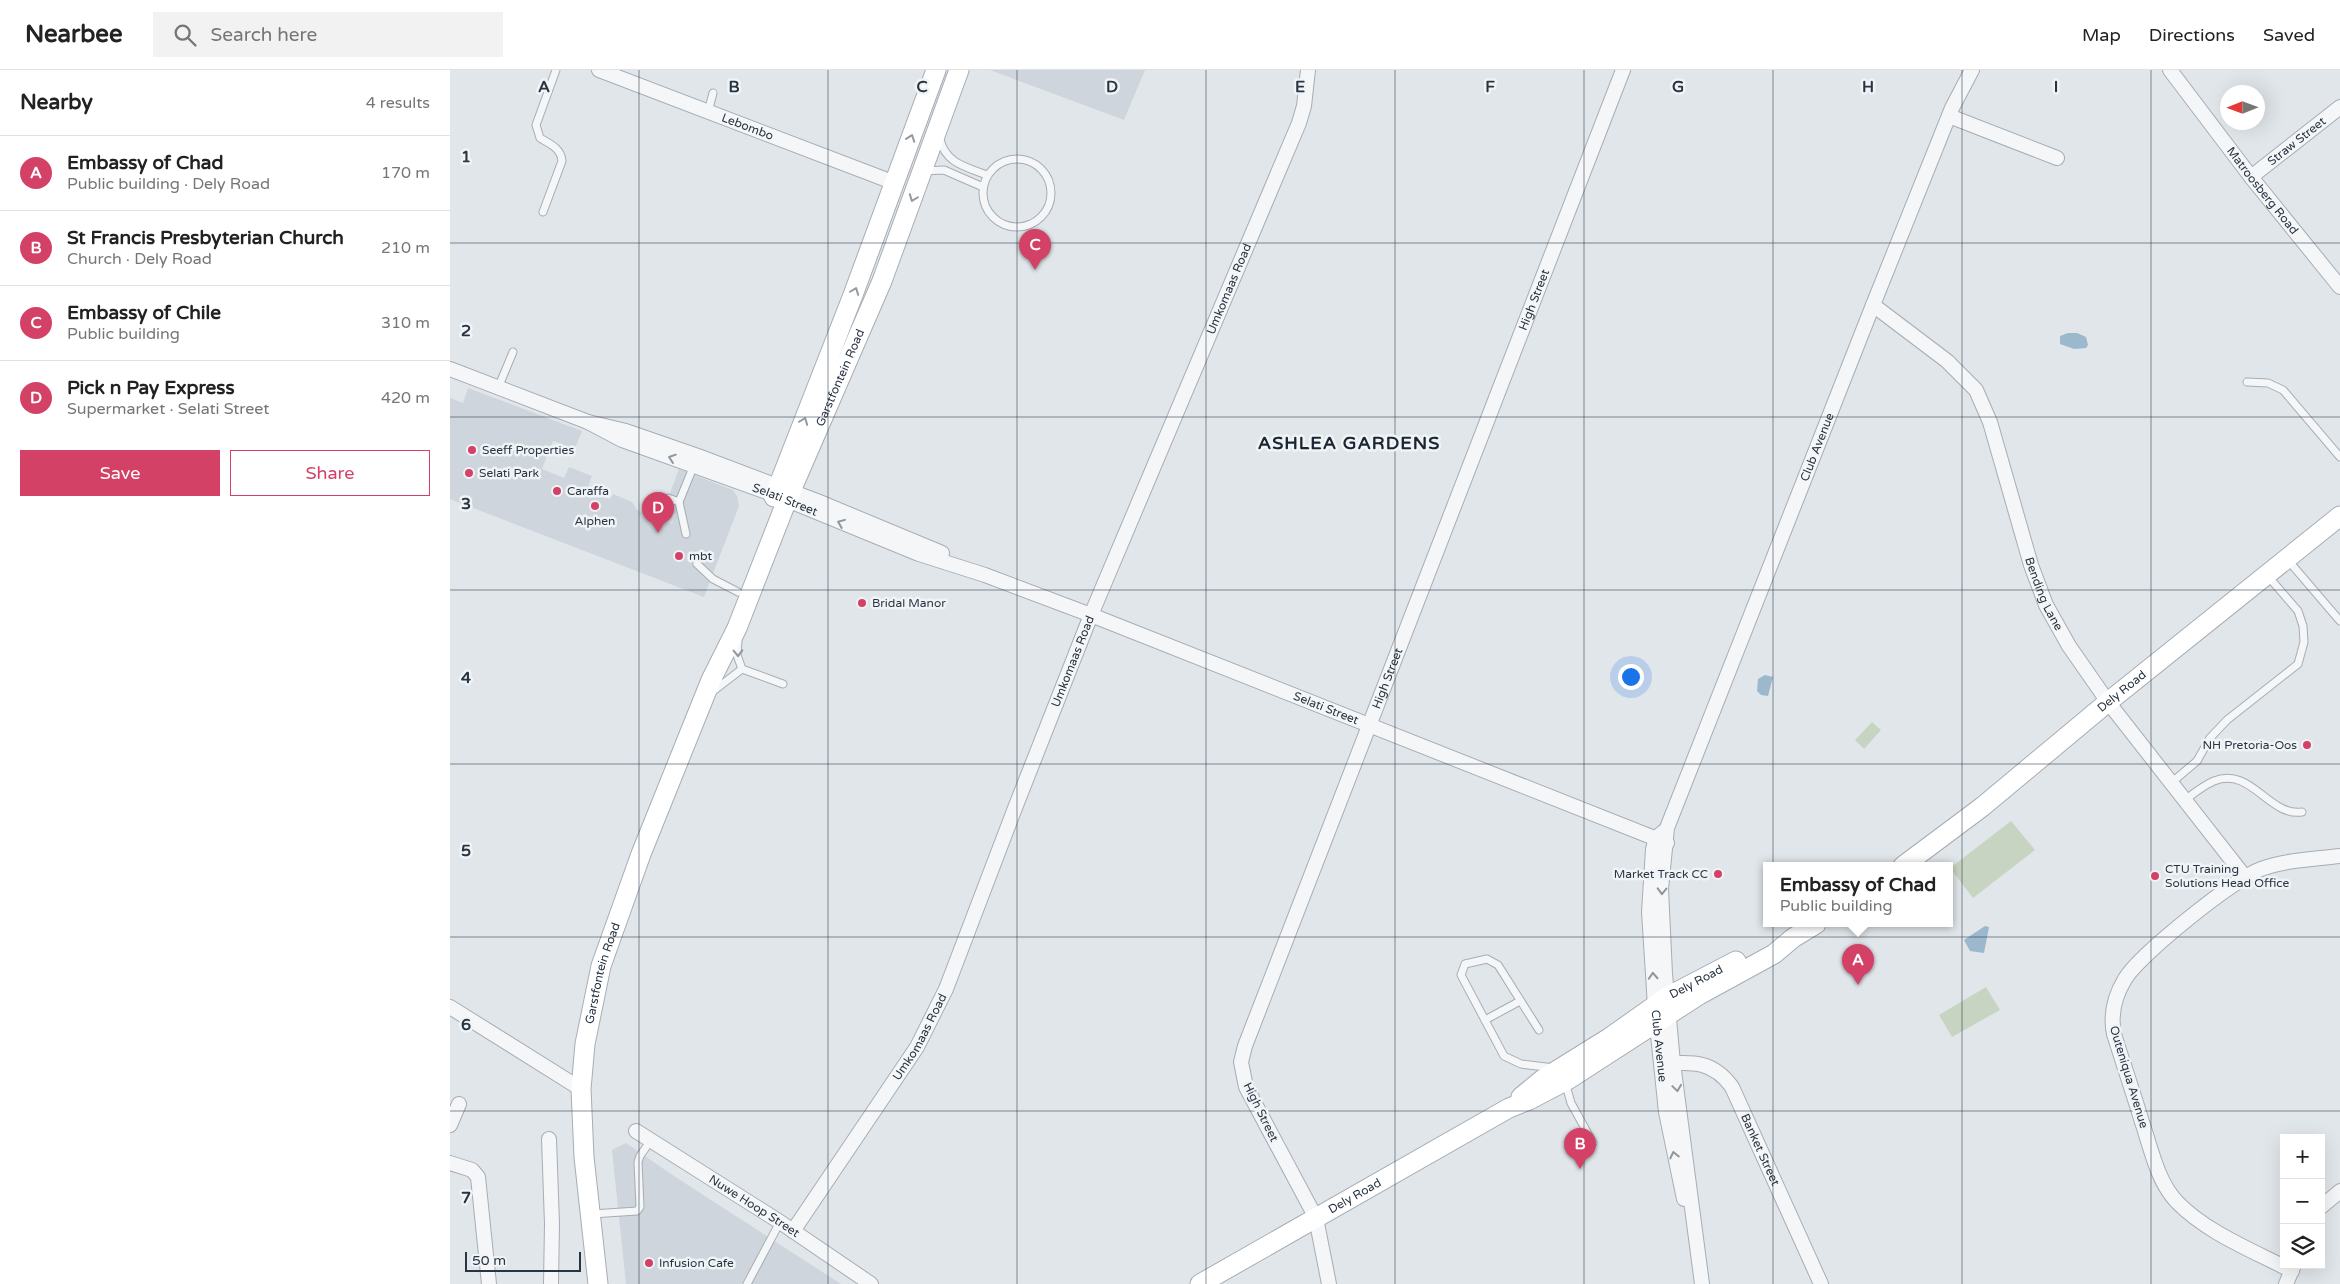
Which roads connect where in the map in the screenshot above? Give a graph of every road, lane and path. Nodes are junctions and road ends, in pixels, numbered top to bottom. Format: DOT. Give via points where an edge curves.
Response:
graph roads {
  1 [pos="556,70"];
  2 [pos="599,70"];
  3 [pos="936,70"];
  4 [pos="959,70"];
  5 [pos="1308,70"];
  6 [pos="1623,70"];
  7 [pos="1972,70"];
  8 [pos="2170,70"];
  9 [pos="713,93"];
  10 [pos="2340,106"];
  11 [pos="708,112"];
  12 [pos="1949,116"];
  13 [pos="938,131"];
  14 [pos="2057,158"];
  15 [pos="923,172"];
  16 [pos="987,176"];
  17 [pos="2251,177"];
  18 [pos="895,183"];
  19 [pos="983,187"];
  20 [pos="542,212"];
  21 [pos="2340,287"];
  22 [pos="1872,305"];
  23 [pos="513,352"];
  24 [pos="450,369"];
  25 [pos="2247,382"];
  26 [pos="498,388"];
  27 [pos="2340,457"];
  28 [pos="696,461"];
  29 [pos="783,493"];
  30 [pos="668,498"];
  31 [pos="679,502"];
  32 [pos="2340,516"];
  33 [pos="686,534"];
  34 [pos="2287,559"];
  35 [pos="697,564"];
  36 [pos="2267,575"];
  37 [pos="743,597"];
  38 [pos="1091,615"];
  39 [pos="2340,621"];
  40 [pos="742,669"];
  41 [pos="783,684"];
  42 [pos="703,699"];
  43 [pos="2108,702"];
  44 [pos="1370,724"];
  45 [pos="2171,783"];
  46 [pos="2185,800"];
  47 [pos="2302,812"];
  48 [pos="1662,840"];
  49 [pos="2340,856"];
  50 [pos="1908,862"];
  51 [pos="2245,877"];
  52 [pos="1811,927"];
  53 [pos="1520,1001"];
  54 [pos="450,1007"];
  55 [pos="1662,1010"];
  56 [pos="1485,1020"];
  57 [pos="1539,1030"];
  58 [pos="1667,1064"];
  59 [pos="1562,1075"];
  60 [pos="581,1089"];
  61 [pos="459,1104"];
  62 [pos="450,1125"];
  63 [pos="636,1131"];
  64 [pos="549,1139"];
  65 [pos="651,1140"];
  66 [pos="1593,1143"];
  67 [pos="450,1163"];
  68 [pos="2340,1191"];
  69 [pos="2325,1204"];
  70 [pos="589,1214"];
  71 [pos="1316,1218"];
  72 [pos="780,1222"];
  73 [pos="793,1231"];
  74 [pos="2280,1262"];
  75 [pos="2293,1269"];
  76 [pos="489,1284"];
  77 [pos="551,1284"];
  78 [pos="598,1284"];
  79 [pos="747,1284"];
  80 [pos="871,1284"];
  81 [pos="1200,1284"];
  82 [pos="1329,1284"];
  83 [pos="1702,1284"];
  84 [pos="1822,1284"];
  85 [pos="2286,1284"];
  1 -- 20 [label="lane" via="536,125 540,138 562,154 562,161"];
  2 -- 11 [label="street, Lebombo"];
  18 -- 3 [label="main road, Garstfontein Road, one-way"];
  4 -- 13 [label="main road, Garstfontein Road"];
  5 -- 38 [label="street, Umkomaas Road" via="1299,123"];
  6 -- 44 [label="street, High Street"];
  7 -- 12 [label="street, Club Avenue"];
  8 -- 17 [label="street, Matroosberg Road"];
  9 -- 11 [label="lane"];
  10 -- 17 [label="street, Straw Street"];
  11 -- 18 [label="street, Lebombo"];
  12 -- 14 [label="street"];
  12 -- 22 [label="street, Club Avenue"];
  13 -- 15 [label="main road, Garstfontein Road"];
  13 -- 16 [label="lane" via="944,151 952,161"];
  15 -- 19 [label="lane" via="944,170"];
  15 -- 29 [label="main road, Garstfontein Road, one-way" via="882,281"];
  16 -- 19 [label="lane"];
  16 -- 19 [label="lane" via="1002,162 1012,159 1032,162 1046,176 1050,186 1049,206 1044,215 1027,226 1007,227 994,219 985,207"];
  17 -- 21 [label="street, Matroosberg Road"];
  29 -- 18 [label="main road, Garstfontein Road, one-way"];
  22 -- 43 [label="street, Bending Lane" via="1947,361 1976,390 1990,422 2031,565 2046,605 2069,646"];
  22 -- 48 [label="street, Club Avenue"];
  23 -- 26 [label="lane"];
  24 -- 26 [label="street, Selati Street"];
  25 -- 27 [label="lane" via="2268,383 2283,390"];
  26 -- 28 [label="street, Selati Street" via="588,422 626,431"];
  28 -- 29 [label="street, Selati Street"];
  28 -- 31 [label="lane"];
  29 -- 37 [label="main road, Garstfontein Road"];
  29 -- 38 [label="street, Selati Street" via="922,544 985,575"];
  30 -- 31 [label="lane"];
  31 -- 33 [label="lane"];
  32 -- 34 [label="main road, Dely Road"];
  34 -- 36 [label="main road, Dely Road"];
  34 -- 39 [label="lane"];
  35 -- 37 [label="lane" via="713,580"];
  36 -- 43 [label="main road, Dely Road"];
  36 -- 45 [label="lane" via="2298,612 2303,626 2304,642 2298,664 2227,720 2210,738 2197,761"];
  37 -- 40 [label="lane, one-way" via="737,648"];
  37 -- 42 [label="main road, Garstfontein Road"];
  38 -- 44 [label="street, Selati Street"];
  38 -- 73 [label="street, Umkomaas Road" via="961,955 936,1011 917,1047"];
  40 -- 41 [label="lane"];
  40 -- 42 [label="lane"];
  42 -- 60 [label="main road, Garstfontein Road" via="641,854 601,966 585,1044"];
  43 -- 45 [label="street, Bending Lane"];
  43 -- 50 [label="main road, Dely Road" via="1982,807"];
  44 -- 48 [label="street, Selati Street"];
  44 -- 71 [label="street, High Street" via="1248,1036 1241,1062 1246,1087"];
  45 -- 46 [label="street, Bending Lane"];
  46 -- 47 [label="lane" via="2209,784 2226,778 2240,780 2256,788 2287,812"];
  46 -- 51 [label="street, Bending Lane"];
  48 -- 55 [label="street, Club Avenue" via="1649,891"];
  49 -- 51 [label="street, Outeniqua Avenue" via="2278,864"];
  51 -- 74 [label="street, Outeniqua Avenue" via="2226,889 2133,967 2116,997 2112,1023 2155,1162 2166,1186 2188,1212 2221,1234"];
  52 -- 55 [label="main road, Dely Road" via="1686,985"];
  53 -- 56 [label="lane"];
  53 -- 56 [label="lane" via="1498,965 1487,959 1465,964 1461,975"];
  53 -- 57 [label="lane"];
  54 -- 60 [label="street"];
  55 -- 58 [label="street, Club Avenue"];
  55 -- 59 [label="main road, Dely Road"];
  56 -- 59 [label="lane" via="1504,1056 1513,1062"];
  58 -- 83 [label="street, Club Avenue" via="1669,1135 1694,1236"];
  58 -- 84 [label="street, Banket Street" via="1710,1067 1724,1076 1732,1087"];
  59 -- 66 [label="lane" via="1571,1103"];
  59 -- 71 [label="main road, Dely Road" via="1529,1100 1509,1108"];
  60 -- 70 [label="main road, Garstfontein Road"];
  61 -- 62 [label="street"];
  63 -- 65 [label="street, Nuwe Hoop Street"];
  64 -- 77 [label="street"];
  65 -- 70 [label="lane" via="638,1162 640,1207 637,1210"];
  65 -- 72 [label="street, Nuwe Hoop Street"];
  67 -- 76 [label="street" via="472,1170 478,1177"];
  68 -- 69 [label="street"];
  70 -- 78 [label="main road, Garstfontein Road"];
  71 -- 81 [label="main road, Dely Road"];
  71 -- 82 [label="street, High Street"];
  72 -- 73 [label="street, Nuwe Hoop Street"];
  72 -- 79 [label="lane"];
  73 -- 80 [label="street, Nuwe Hoop Street"];
  75 -- 85 [label="street"];
}
